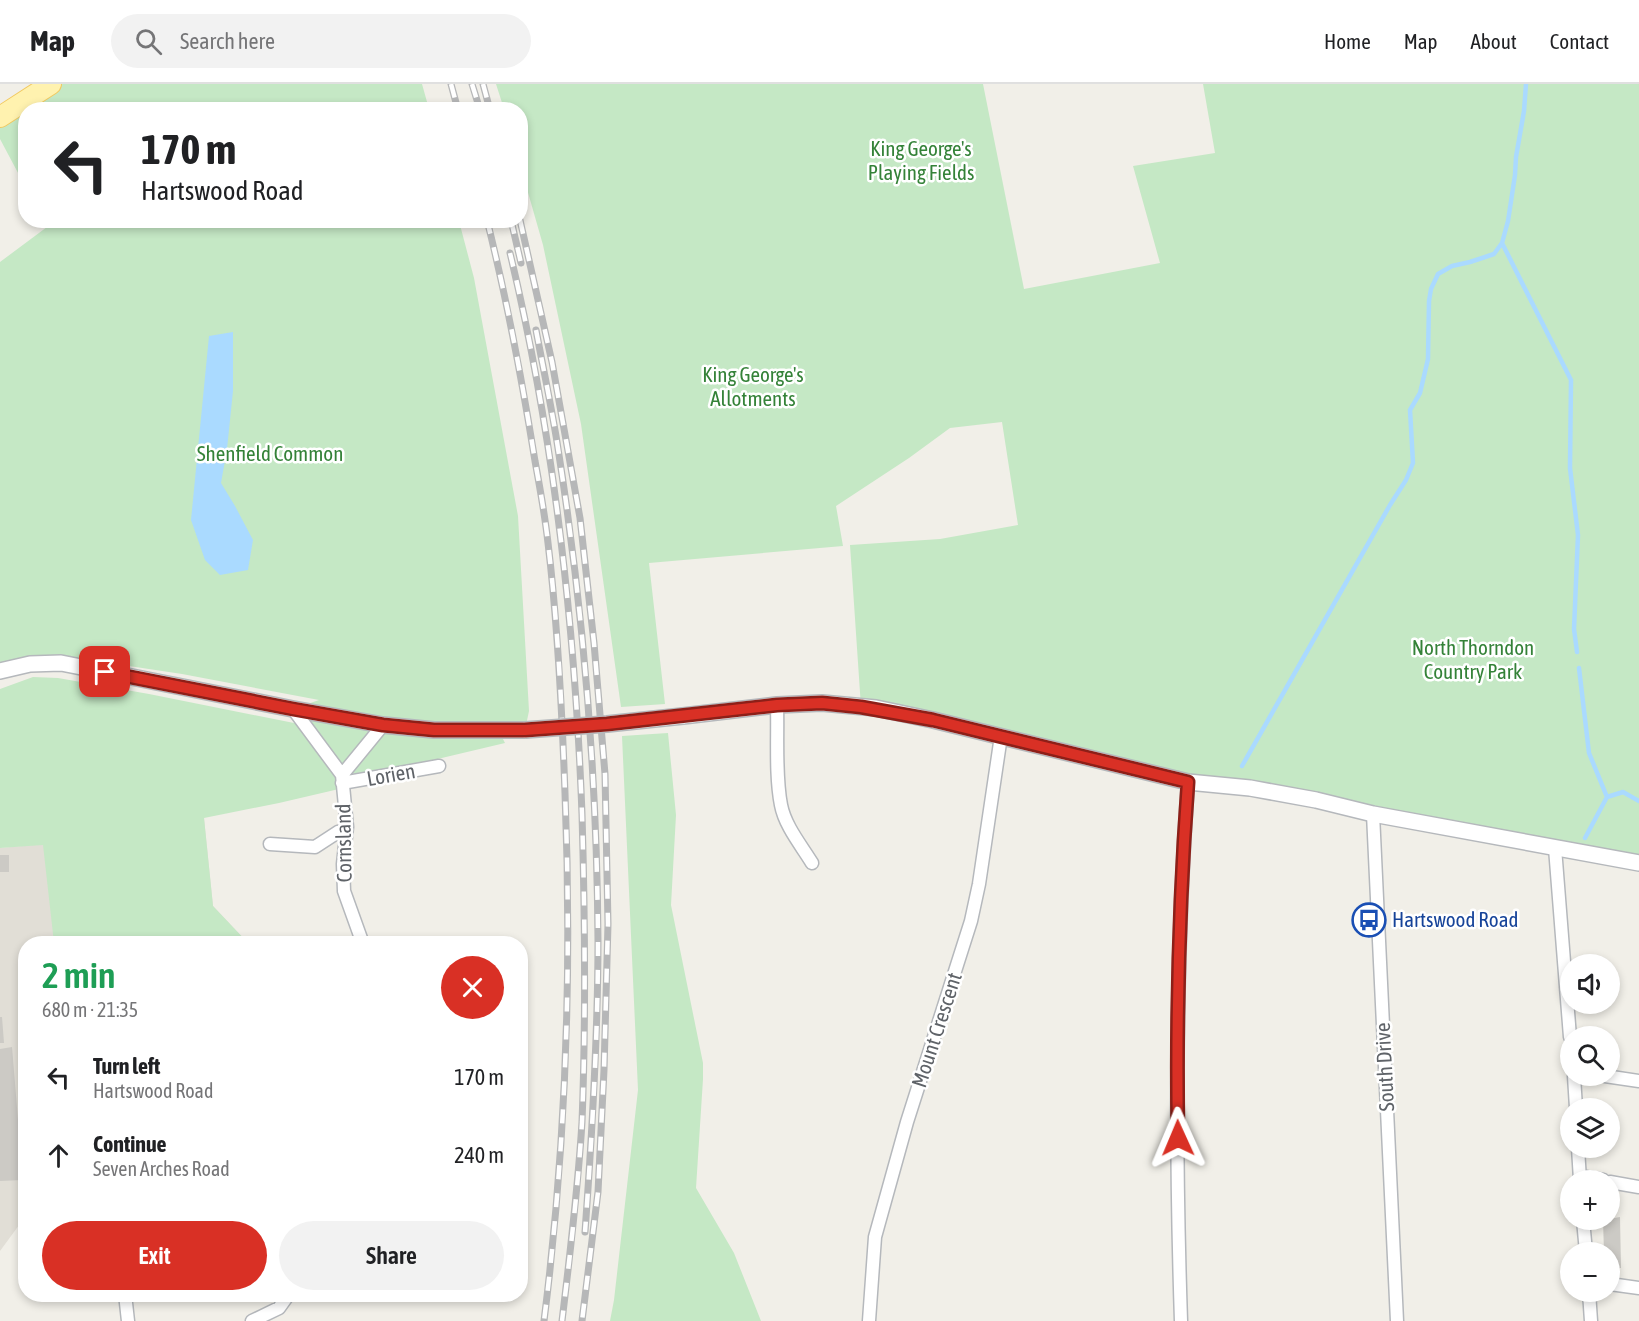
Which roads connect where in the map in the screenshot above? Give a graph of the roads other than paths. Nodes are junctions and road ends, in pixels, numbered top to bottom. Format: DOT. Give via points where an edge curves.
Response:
graph roads {
  1 [pos="51,84"];
  2 [pos="23,102"];
  3 [pos="18,105"];
  4 [pos="0,117"];
  5 [pos="0,671"];
  6 [pos="777,705"];
  7 [pos="293,709"];
  8 [pos="383,725"];
  9 [pos="1001,736"];
  10 [pos="439,766"];
  11 [pos="342,779"];
  12 [pos="1188,782"];
  13 [pos="1373,814"];
  14 [pos="347,827"];
  15 [pos="270,844"];
  16 [pos="1555,848"];
  17 [pos="812,863"];
  18 [pos="1639,863"];
  19 [pos="360,936"];
  20 [pos="1569,1026"];
  21 [pos="1620,1078"];
  22 [pos="1639,1081"];
  23 [pos="1620,1184"];
  24 [pos="1639,1187"];
  25 [pos="1620,1285"];
  26 [pos="1639,1288"];
  27 [pos="126,1302"];
  28 [pos="283,1302"];
  29 [pos="1590,1302"];
  30 [pos="128,1321"];
  31 [pos="252,1321"];
  32 [pos="869,1321"];
  33 [pos="1181,1321"];
  34 [pos="1398,1321"];
  35 [pos="1591,1321"];
  1 -- 2 [label="main road"];
  3 -- 4 [label="main road"];
  5 -- 7 [label="street" via="30,664 61,663"];
  6 -- 8 [label="street, bridge" via="525,730 434,730"];
  6 -- 9 [label="street" via="822,703 876,708"];
  6 -- 17 [label="street" via="781,806"];
  7 -- 8 [label="street"];
  7 -- 11 [label="street, Cornsland"];
  8 -- 11 [label="street, Cornsland"];
  9 -- 12 [label="street"];
  9 -- 32 [label="street, Mount Crescent" via="971,921 875,1237"];
  10 -- 11 [label="street, Lorien"];
  11 -- 14 [label="street, Cornsland"];
  12 -- 13 [label="street" via="1250,788"];
  12 -- 33 [label="street" via="1176,1042"];
  13 -- 16 [label="street"];
  13 -- 34 [label="street, South Drive"];
  14 -- 15 [label="street" via="315,847"];
  14 -- 19 [label="street, Cornsland" via="344,891"];
  16 -- 18 [label="street"];
  16 -- 20 [label="street"];
  21 -- 22 [label="street"];
  23 -- 24 [label="street"];
  25 -- 26 [label="street"];
  27 -- 30 [label="street"];
  28 -- 31 [label="street"];
  29 -- 35 [label="street"];
}
